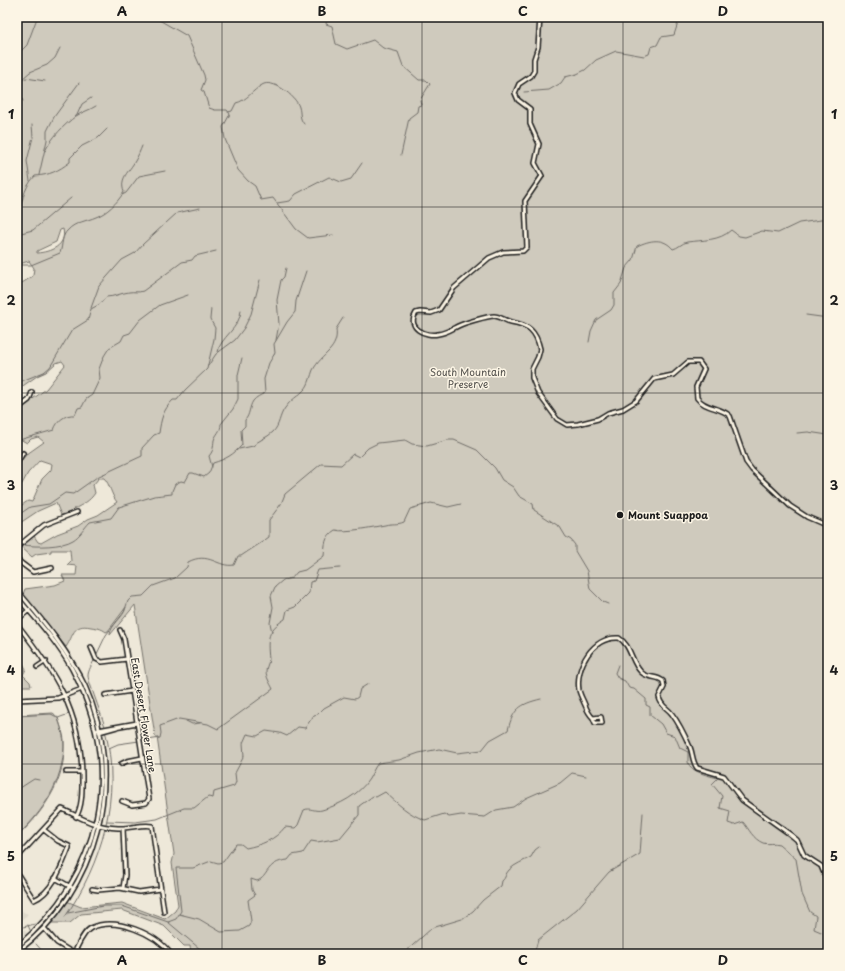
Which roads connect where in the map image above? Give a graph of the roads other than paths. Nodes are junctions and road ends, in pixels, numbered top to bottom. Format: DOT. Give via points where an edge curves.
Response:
graph roads {
  1 [pos="540,17"];
  2 [pos="32,392"];
  3 [pos="17,409"];
  4 [pos="23,453"];
  5 [pos="17,463"];
  6 [pos="77,512"];
  7 [pos="828,526"];
  8 [pos="17,547"];
  9 [pos="17,560"];
  10 [pos="52,568"];
  11 [pos="17,590"];
  12 [pos="17,597"];
  13 [pos="30,609"];
  14 [pos="17,620"];
  15 [pos="17,624"];
  16 [pos="120,630"];
  17 [pos="91,646"];
  18 [pos="127,658"];
  19 [pos="46,661"];
  20 [pos="37,667"];
  21 [pos="85,687"];
  22 [pos="81,689"];
  23 [pos="132,691"];
  24 [pos="105,695"];
  25 [pos="65,696"];
  26 [pos="17,700"];
  27 [pos="594,718"];
  28 [pos="137,723"];
  29 [pos="99,731"];
  30 [pos="142,758"];
  31 [pos="121,764"];
  32 [pos="66,772"];
  33 [pos="82,772"];
  34 [pos="122,801"];
  35 [pos="76,817"];
  36 [pos="97,825"];
  37 [pos="122,828"];
  38 [pos="44,830"];
  39 [pos="17,858"];
  40 [pos="17,873"];
  41 [pos="55,878"];
  42 [pos="828,883"];
  43 [pos="70,887"];
  44 [pos="123,888"];
  45 [pos="74,889"];
  46 [pos="92,889"];
  47 [pos="160,889"];
  48 [pos="164,912"];
  49 [pos="40,926"];
  50 [pos="44,928"];
  51 [pos="18,950"];
  52 [pos="25,954"];
  53 [pos="74,954"];
  54 [pos="171,954"];
  1 -- 7 [label="street" via="533,73 521,82 515,91 516,98 531,111 530,124 539,144 534,160 542,176 525,201 527,247 523,251 503,252 487,259 454,288 439,310 416,313 416,327 423,333 437,335 494,316 525,325 532,331 540,349 531,372 534,385 557,419 569,425 594,420 623,409 636,401 654,379 673,375 688,362 699,362 703,365 704,371 696,386 697,398 730,416 749,466 790,506"];
  2 -- 3 [label="street" via="29,400"];
  4 -- 5 [label="street"];
  6 -- 8 [label="street" via="44,525"];
  9 -- 10 [label="street" via="33,572"];
  11 -- 13 [label="street"];
  12 -- 13 [label="street"];
  13 -- 14 [label="street"];
  13 -- 21 [label="street" via="61,644"];
  13 -- 22 [label="street" via="61,651"];
  15 -- 19 [label="street"];
  16 -- 18 [label="street, East Desert Flower Lane"];
  17 -- 18 [label="street" via="96,660 102,662"];
  18 -- 23 [label="street, East Desert Flower Lane"];
  19 -- 20 [label="street"];
  19 -- 25 [label="street"];
  21 -- 22 [label="street"];
  21 -- 29 [label="street"];
  22 -- 25 [label="street"];
  22 -- 29 [label="street"];
  23 -- 24 [label="street"];
  23 -- 28 [label="street, East Desert Flower Lane"];
  25 -- 26 [label="street"];
  25 -- 33 [label="street" via="78,736"];
  27 -- 42 [label="street" via="580,692 581,670 596,644 605,639 619,638 630,651 640,671 647,677 664,681 660,701 672,714 690,747 697,768 724,776 742,800 792,835 804,855 821,866"];
  28 -- 29 [label="street"];
  28 -- 30 [label="street, East Desert Flower Lane"];
  29 -- 36 [label="street" via="102,783"];
  30 -- 31 [label="street"];
  30 -- 34 [label="street, East Desert Flower Lane" via="149,802 132,805"];
  32 -- 33 [label="street"];
  33 -- 35 [label="street" via="81,796"];
  35 -- 36 [label="street"];
  35 -- 38 [label="street" via="62,809"];
  36 -- 37 [label="street"];
  36 -- 43 [label="street"];
  36 -- 45 [label="street" via="89,858"];
  37 -- 44 [label="street" via="126,875"];
  37 -- 47 [label="street" via="152,826"];
  38 -- 39 [label="street"];
  38 -- 41 [label="street" via="69,846"];
  40 -- 41 [label="street" via="34,900 46,891"];
  41 -- 43 [label="street"];
  43 -- 45 [label="street"];
  43 -- 49 [label="street"];
  44 -- 46 [label="street"];
  44 -- 47 [label="street" via="139,892"];
  45 -- 50 [label="street"];
  47 -- 48 [label="street"];
  49 -- 50 [label="street"];
  49 -- 51 [label="street"];
  50 -- 51 [label="street"];
  50 -- 53 [label="street" via="57,943"];
  51 -- 52 [label="street"];
  53 -- 54 [label="street" via="85,934 92,928 122,925 158,940"];
}
